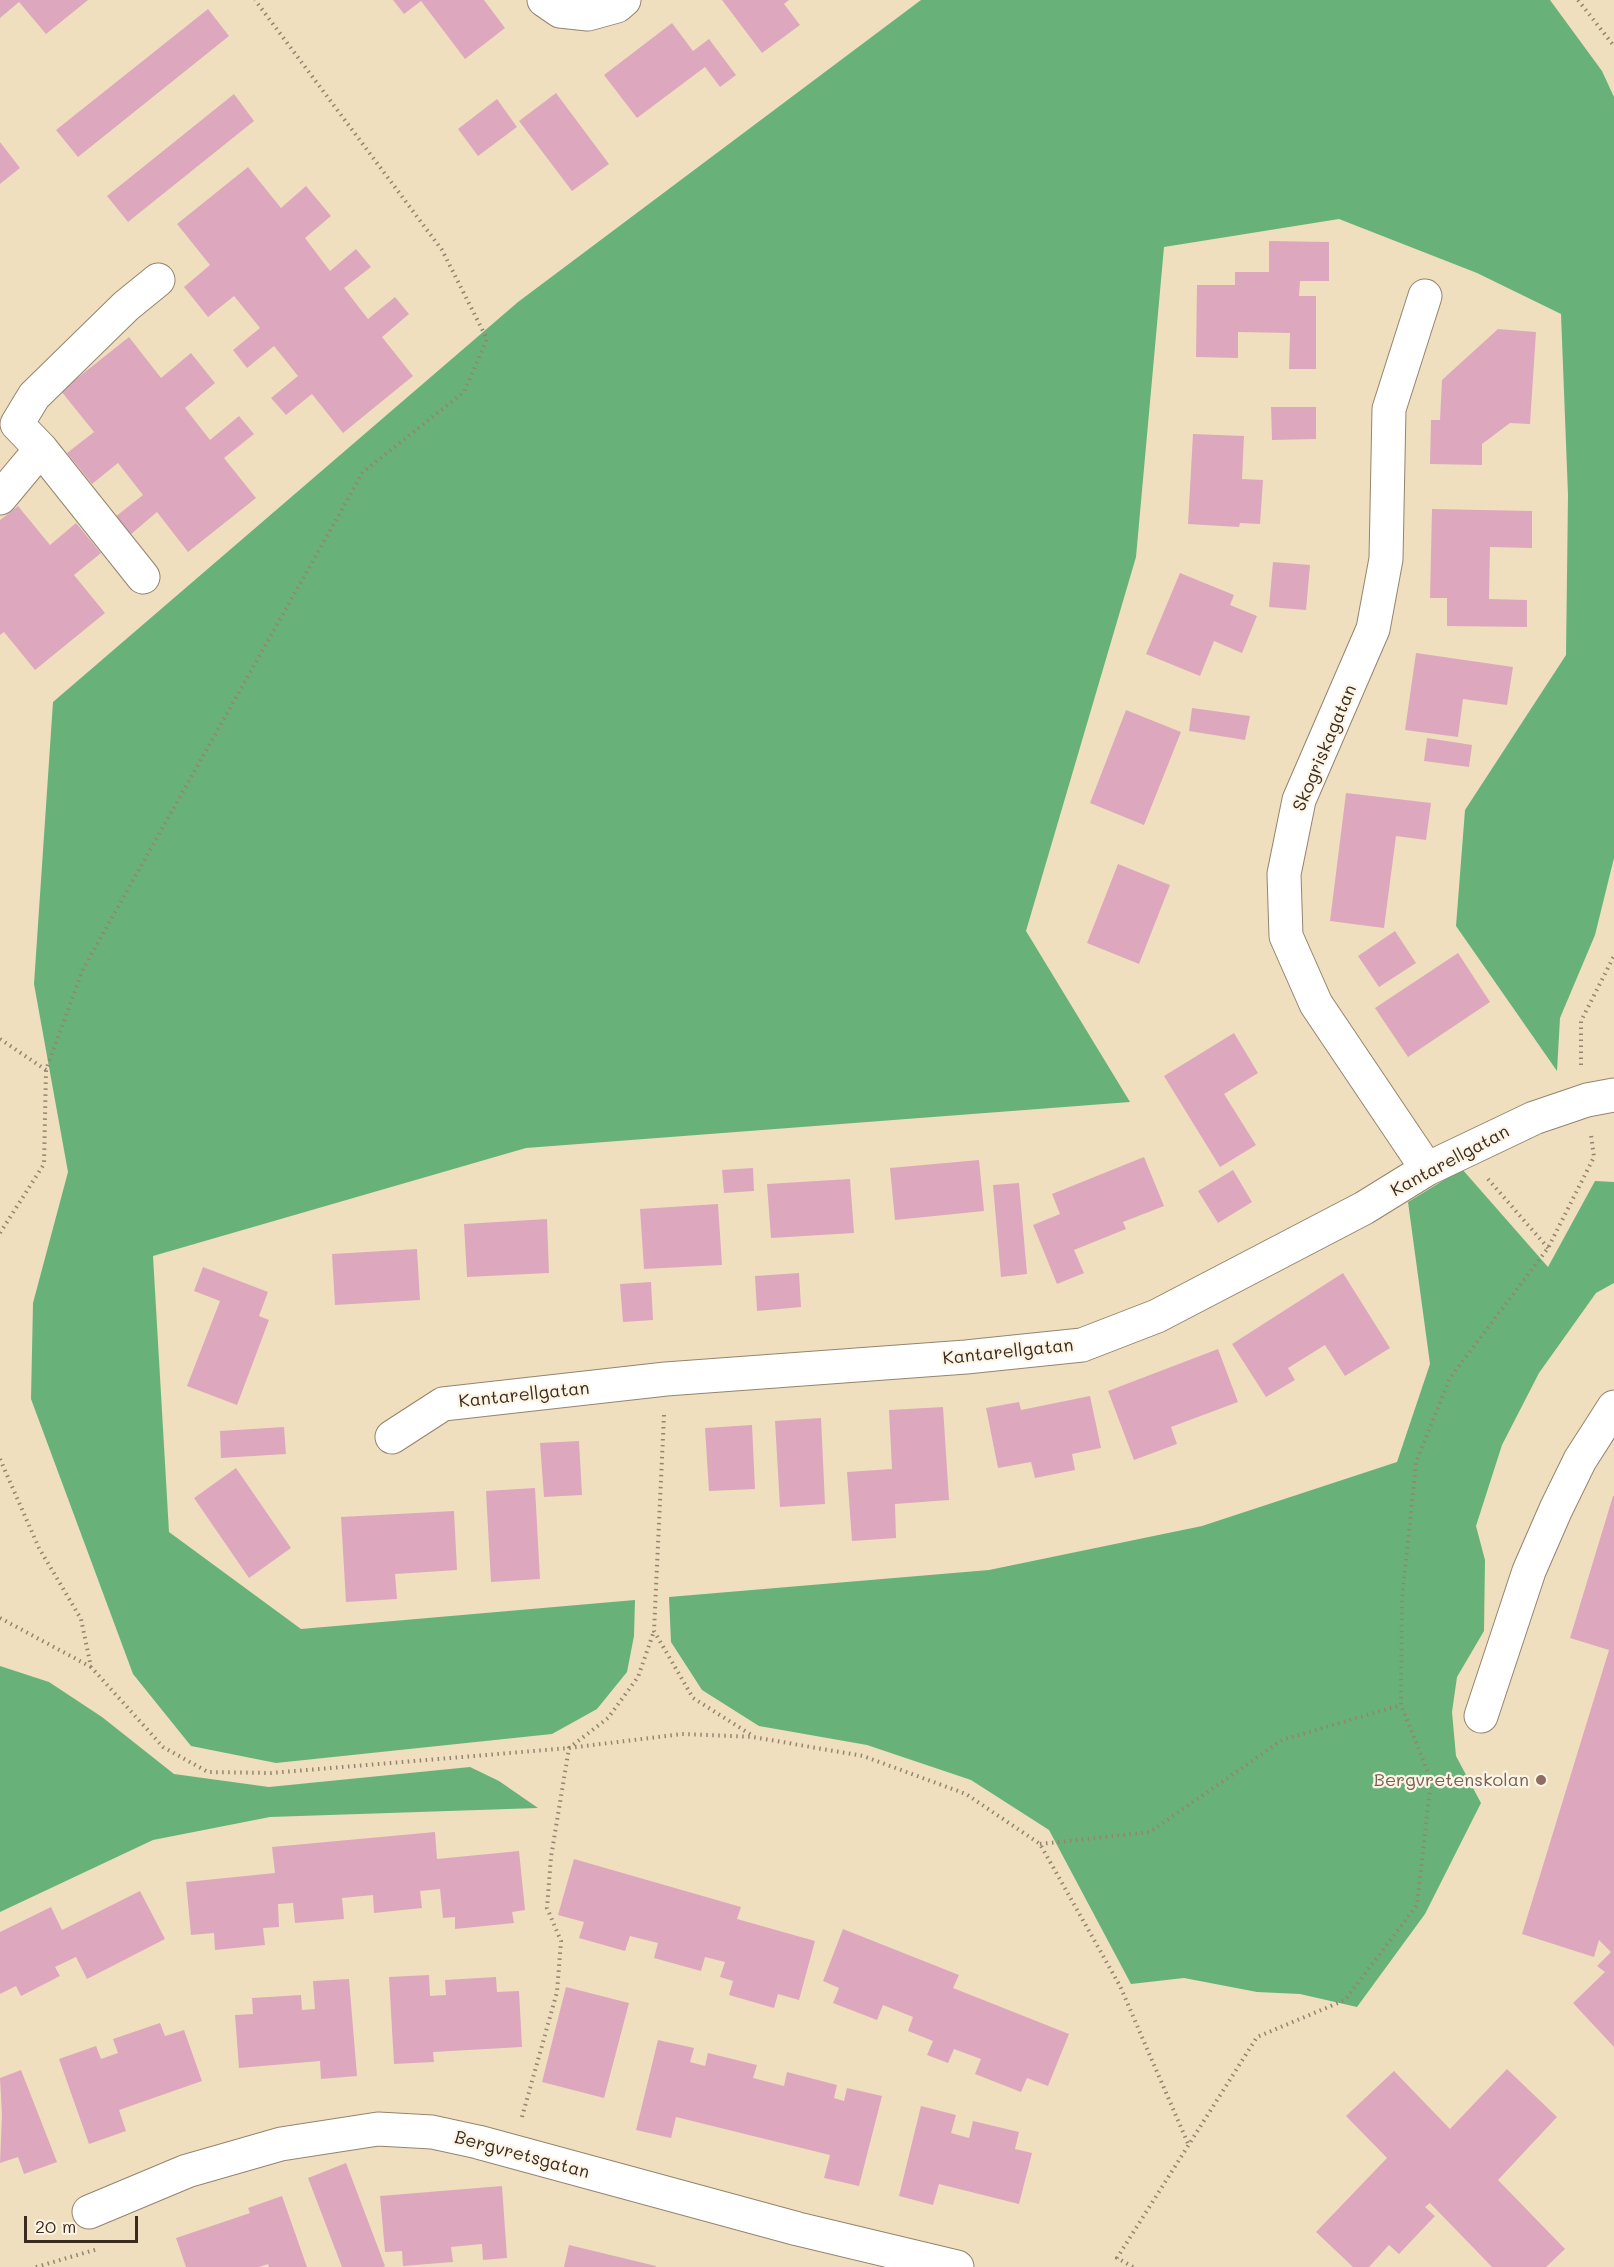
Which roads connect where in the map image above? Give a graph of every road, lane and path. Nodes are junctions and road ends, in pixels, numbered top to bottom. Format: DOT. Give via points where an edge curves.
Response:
graph roads {
  1 [pos="255,0"];
  2 [pos="544,0"];
  3 [pos="624,0"];
  4 [pos="1578,0"];
  5 [pos="1614,46"];
  6 [pos="158,280"];
  7 [pos="1425,296"];
  8 [pos="41,449"];
  9 [pos="0,498"];
  10 [pos="143,577"];
  11 [pos="1614,956"];
  12 [pos="0,1039"];
  13 [pos="46,1070"];
  14 [pos="1601,1097"];
  15 [pos="1464,1152"];
  16 [pos="1427,1169"];
  17 [pos="0,1233"];
  18 [pos="1548,1248"];
  19 [pos="666,1379"];
  20 [pos="1614,1407"];
  21 [pos="392,1437"];
  22 [pos="0,1460"];
  23 [pos="0,1618"];
  24 [pos="654,1631"];
  25 [pos="91,1667"];
  26 [pos="1401,1705"];
  27 [pos="1481,1716"];
  28 [pos="753,1737"];
  29 [pos="569,1748"];
  30 [pos="1040,1844"];
  31 [pos="1189,2146"];
  32 [pos="513,2153"];
  33 [pos="89,2212"];
  34 [pos="101,2248"];
  35 [pos="36,2267"];
  36 [pos="957,2267"];
  37 [pos="1133,2267"];
  1 -- 13 [label="path" via="442,250 487,339 464,393 363,472 83,969"];
  2 -- 3 [label="street" via="560,11 588,14 617,6"];
  4 -- 5 [label="path"];
  6 -- 8 [label="street" via="118,314 24,408 17,424"];
  7 -- 16 [label="street, Skogriskagatan" via="1389,409 1386,559 1373,629 1299,800 1284,874 1286,936 1316,1004"];
  8 -- 9 [label="street"];
  8 -- 10 [label="street"];
  11 -- 14 [label="path" via="1581,1021 1581,1068"];
  12 -- 13 [label="path"];
  13 -- 17 [label="path" via="44,1164"];
  14 -- 15 [label="street, Kantarellgatan" via="1534,1118"];
  14 -- 18 [label="path" via="1594,1157"];
  15 -- 16 [label="street, Kantarellgatan"];
  15 -- 18 [label="path"];
  16 -- 19 [label="street, Kantarellgatan" via="1364,1208 1158,1316 1082,1345"];
  18 -- 26 [label="path" via="1450,1378 1416,1462 1402,1599"];
  19 -- 21 [label="street, Kantarellgatan" via="443,1404"];
  19 -- 24 [label="path"];
  20 -- 27 [label="street" via="1580,1460 1529,1571"];
  22 -- 25 [label="path" via="39,1548 81,1619"];
  23 -- 25 [label="path"];
  24 -- 28 [label="path" via="693,1698"];
  24 -- 29 [label="path" via="638,1677 608,1718"];
  25 -- 29 [label="path" via="163,1747 207,1772 271,1773"];
  26 -- 30 [label="path" via="1282,1740 1150,1832"];
  26 -- 31 [label="path" via="1431,1780 1417,1905 1345,2000 1257,2037"];
  28 -- 29 [label="path" via="682,1734"];
  28 -- 30 [label="path" via="863,1756 966,1794"];
  29 -- 32 [label="path" via="547,1908 561,1941 557,1992"];
  30 -- 31 [label="path" via="1119,1986"];
  31 -- 37 [label="path" via="1117,2258"];
  32 -- 33 [label="street, Bergvretsgatan" via="432,2132 378,2129 328,2135 280,2144 187,2171"];
  32 -- 36 [label="street, Bergvretsgatan"];
  34 -- 35 [label="path"];
}
